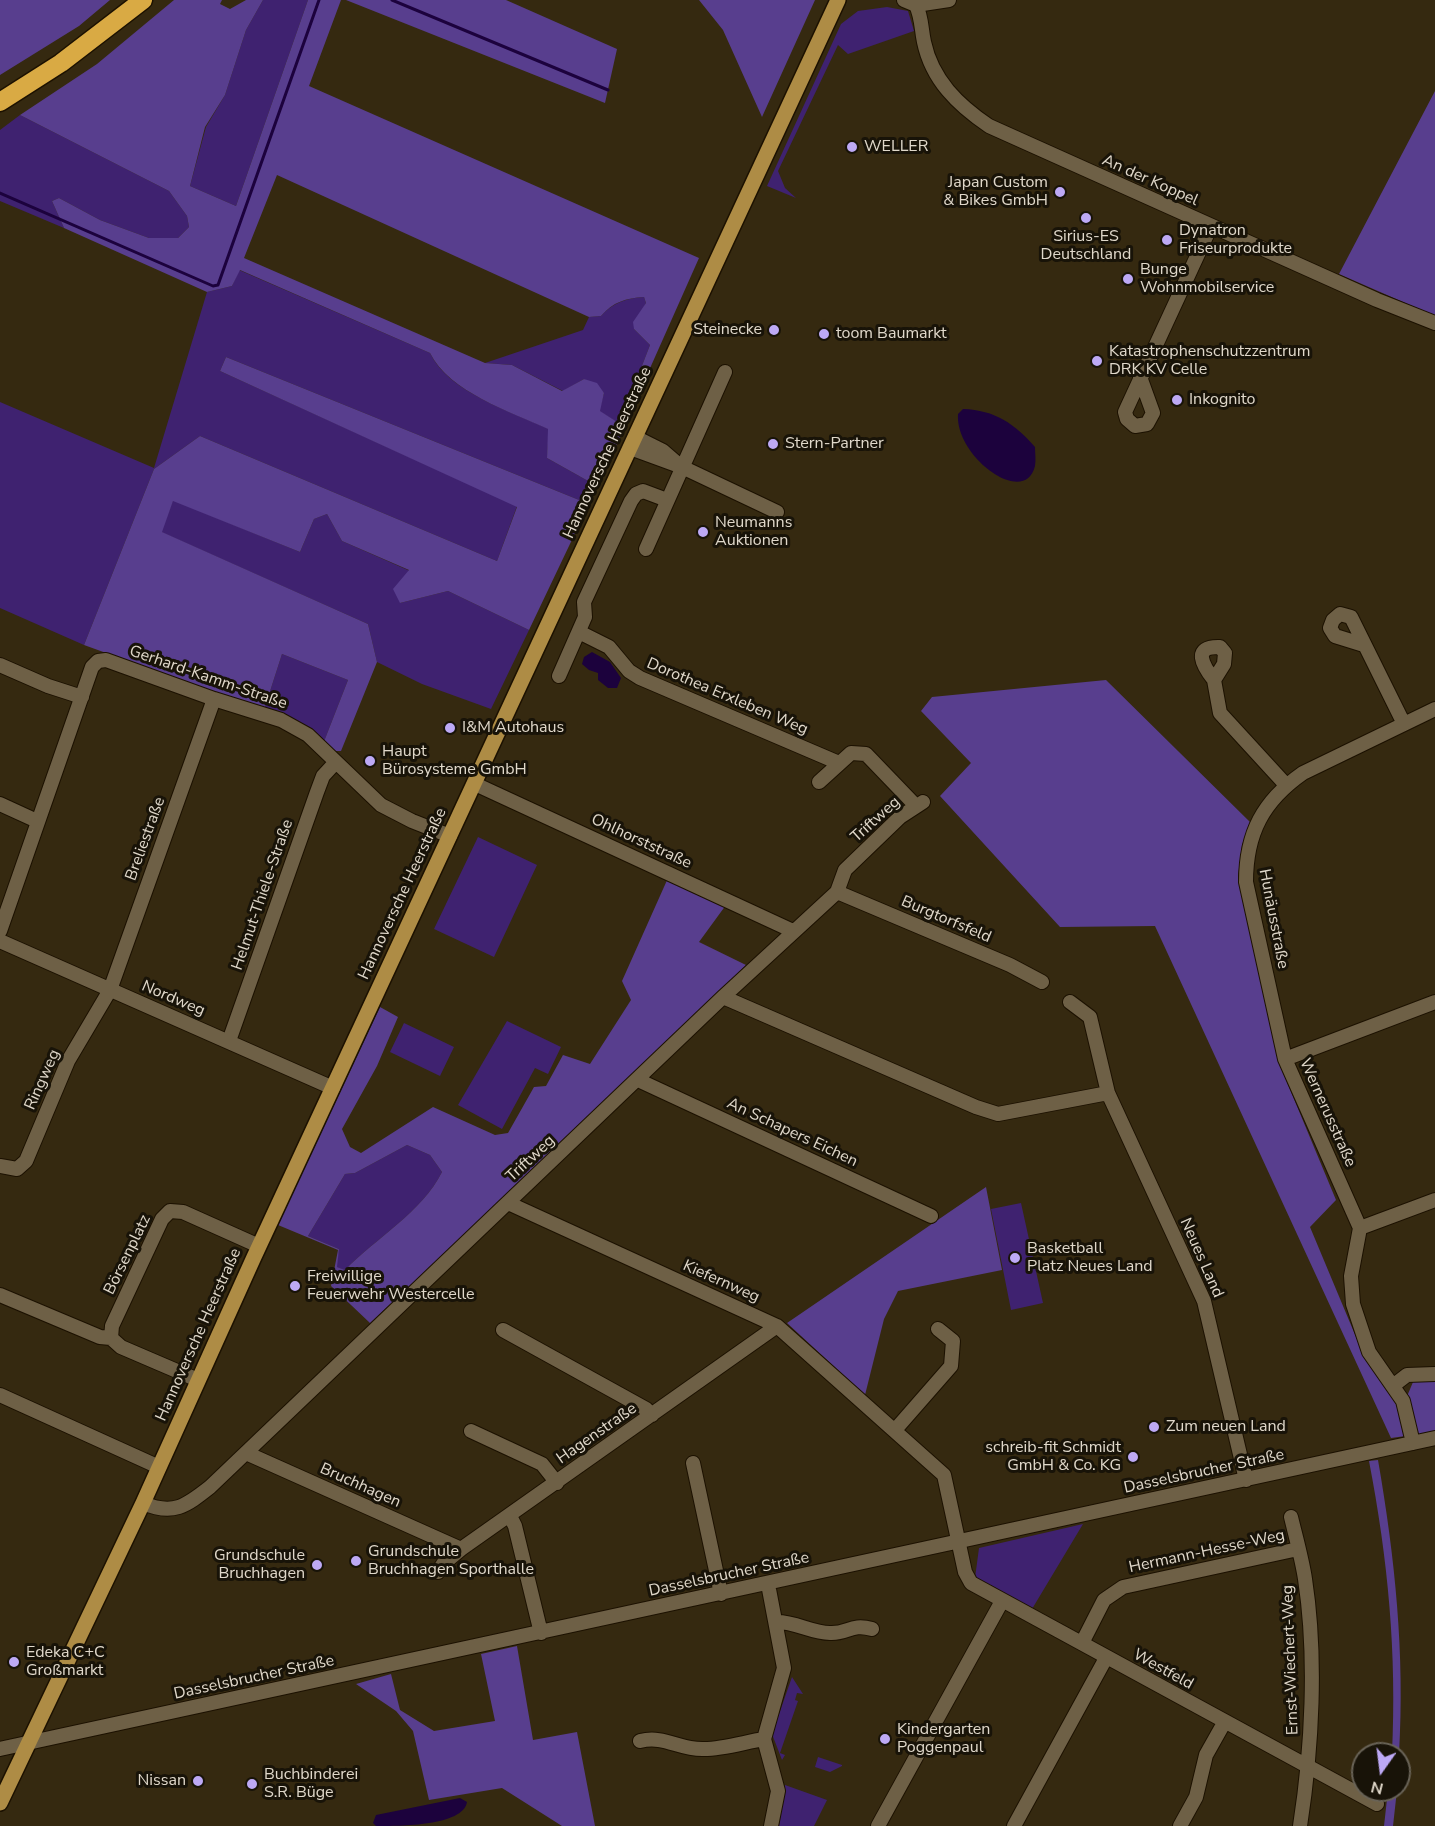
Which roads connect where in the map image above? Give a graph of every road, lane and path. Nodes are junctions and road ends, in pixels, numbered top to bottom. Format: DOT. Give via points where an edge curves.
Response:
graph roads {
  1 [pos="143,0"];
  2 [pos="838,0"];
  3 [pos="949,0"];
  4 [pos="910,2"];
  5 [pos="0,102"];
  6 [pos="1211,226"];
  7 [pos="1435,323"];
  8 [pos="725,372"];
  9 [pos="1140,377"];
  10 [pos="632,442"];
  11 [pos="682,467"];
  12 [pos="668,500"];
  13 [pos="777,512"];
  14 [pos="645,549"];
  15 [pos="579,632"];
  16 [pos="1364,645"];
  17 [pos="0,665"];
  18 [pos="559,676"];
  19 [pos="1214,680"];
  20 [pos="82,697"];
  21 [pos="214,699"];
  22 [pos="1435,709"];
  23 [pos="1404,724"];
  24 [pos="335,763"];
  25 [pos="839,763"];
  26 [pos="819,782"];
  27 [pos="475,783"];
  28 [pos="1286,785"];
  29 [pos="0,804"];
  30 [pos="37,821"];
  31 [pos="450,836"];
  32 [pos="837,892"];
  33 [pos="0,931"];
  34 [pos="793,931"];
  35 [pos="0,941"];
  36 [pos="1042,982"];
  37 [pos="110,990"];
  38 [pos="723,997"];
  39 [pos="1070,1002"];
  40 [pos="1435,1002"];
  41 [pos="230,1041"];
  42 [pos="1285,1059"];
  43 [pos="638,1080"];
  44 [pos="333,1088"];
  45 [pos="1108,1093"];
  46 [pos="0,1166"];
  47 [pos="1435,1200"];
  48 [pos="508,1203"];
  49 [pos="931,1216"];
  50 [pos="1360,1228"];
  51 [pos="259,1246"];
  52 [pos="0,1295"];
  53 [pos="777,1326"];
  54 [pos="938,1329"];
  55 [pos="503,1330"];
  56 [pos="111,1338"];
  57 [pos="1435,1374"];
  58 [pos="198,1380"];
  59 [pos="1394,1385"];
  60 [pos="0,1395"];
  61 [pos="652,1415"];
  62 [pos="894,1430"];
  63 [pos="471,1431"];
  64 [pos="1435,1438"];
  65 [pos="1413,1443"];
  66 [pos="246,1453"];
  67 [pos="693,1462"];
  68 [pos="159,1467"];
  69 [pos="1246,1480"];
  70 [pos="557,1483"];
  71 [pos="143,1503"];
  72 [pos="510,1516"];
  73 [pos="1291,1517"];
  74 [pos="958,1542"];
  75 [pos="1298,1549"];
  76 [pos="461,1550"];
  77 [pos="438,1572"];
  78 [pos="768,1584"];
  79 [pos="721,1594"];
  80 [pos="1002,1601"];
  81 [pos="777,1622"];
  82 [pos="872,1629"];
  83 [pos="541,1633"];
  84 [pos="1082,1643"];
  85 [pos="1107,1658"];
  86 [pos="1224,1722"];
  87 [pos="764,1739"];
  88 [pos="30,1741"];
  89 [pos="640,1741"];
  90 [pos="0,1749"];
  91 [pos="1309,1768"];
  92 [pos="0,1803"];
  93 [pos="1377,1804"];
  94 [pos="771,1826"];
  95 [pos="878,1826"];
  96 [pos="1014,1826"];
  97 [pos="1180,1826"];
  98 [pos="1300,1826"];
  1 -- 5 [label="highway" via="70,56"];
  2 -- 10 [label="main road, Hannoversche Heerstraße"];
  3 -- 4 [label="street"];
  4 -- 6 [label="street, An der Koppel" via="921,17 930,65 964,109 989,126"];
  6 -- 7 [label="street, An der Koppel"];
  6 -- 9 [label="street"];
  8 -- 11 [label="street"];
  10 -- 11 [label="street"];
  10 -- 27 [label="main road, Hannoversche Heerstraße"];
  11 -- 12 [label="street"];
  11 -- 13 [label="street"];
  12 -- 14 [label="street"];
  12 -- 15 [label="street" via="643,491 636,494 584,602 585,617"];
  15 -- 18 [label="street"];
  15 -- 25 [label="street, Dorothea Erxleben Weg" via="609,647 640,678"];
  16 -- 23 [label="street"];
  17 -- 20 [label="street"];
  19 -- 28 [label="street" via="1220,713"];
  20 -- 21 [label="street, Gerhard-Kamm-Straße" via="92,667 106,660"];
  20 -- 30 [label="street"];
  21 -- 24 [label="street, Gerhard-Kamm-Straße" via="281,720 308,735"];
  21 -- 37 [label="street, Breliestraße"];
  22 -- 23 [label="street, Hunäusstraße"];
  23 -- 28 [label="street, Hunäusstraße"];
  24 -- 31 [label="street, Gerhard-Kamm-Straße" via="381,805"];
  24 -- 41 [label="street, Helmut-Thiele-Straße" via="323,776"];
  25 -- 26 [label="street"];
  25 -- 32 [label="street, Triftweg" via="851,753 866,754 920,804 900,817 844,870"];
  27 -- 31 [label="main road, Hannoversche Heerstraße"];
  27 -- 34 [label="street, Ohlhorststraße"];
  28 -- 42 [label="street, Hunäusstraße" via="1266,806 1253,832 1246,861 1246,882"];
  29 -- 30 [label="street"];
  30 -- 33 [label="street"];
  31 -- 44 [label="main road, Hannoversche Heerstraße"];
  32 -- 34 [label="street, Triftweg"];
  32 -- 36 [label="street, Burgtorfsfeld"];
  34 -- 38 [label="street, Triftweg"];
  35 -- 37 [label="street, Nordweg"];
  37 -- 41 [label="street, Nordweg"];
  37 -- 46 [label="street, Ringweg" via="68,1061 26,1161 17,1169"];
  38 -- 43 [label="street, Triftweg"];
  38 -- 45 [label="street" via="998,1114"];
  39 -- 45 [label="street, Neues Land" via="1090,1017"];
  40 -- 42 [label="street, Wernerusstraße"];
  41 -- 44 [label="street, Nordweg"];
  42 -- 50 [label="street, Wernerusstraße"];
  43 -- 48 [label="street, Triftweg"];
  43 -- 49 [label="street, An Schapers Eichen"];
  44 -- 51 [label="main road, Hannoversche Heerstraße"];
  45 -- 69 [label="street, Neues Land" via="1204,1301"];
  47 -- 50 [label="street"];
  48 -- 53 [label="street, Kiefernweg"];
  48 -- 66 [label="street, Triftweg"];
  50 -- 59 [label="street" via="1351,1298 1369,1352"];
  51 -- 56 [label="street, Börsenplatz" via="183,1212 170,1211 162,1219 112,1326"];
  51 -- 58 [label="main road, Hannoversche Heerstraße"];
  52 -- 56 [label="street" via="100,1337"];
  53 -- 61 [label="street, Hagenstraße"];
  53 -- 62 [label="street, Kiefernweg"];
  54 -- 62 [label="street" via="953,1341 951,1366"];
  55 -- 61 [label="street"];
  56 -- 58 [label="street" via="122,1347"];
  57 -- 59 [label="street" via="1407,1375"];
  58 -- 68 [label="main road, Hannoversche Heerstraße"];
  59 -- 65 [label="street" via="1403,1401"];
  60 -- 68 [label="street"];
  61 -- 70 [label="street, Hagenstraße"];
  62 -- 74 [label="street, Kiefernweg" via="944,1475"];
  63 -- 70 [label="street" via="542,1464"];
  64 -- 65 [label="street, Dasselsbrucher Straße"];
  65 -- 69 [label="street, Dasselsbrucher Straße"];
  66 -- 71 [label="street, Triftweg" via="192,1501 164,1510"];
  66 -- 76 [label="street, Bruchhagen"];
  67 -- 79 [label="street"];
  68 -- 71 [label="main road, Hannoversche Heerstraße"];
  69 -- 74 [label="street, Dasselsbrucher Straße"];
  70 -- 72 [label="street, Hagenstraße"];
  71 -- 88 [label="main road, Hannoversche Heerstraße"];
  72 -- 76 [label="street, Hagenstraße"];
  72 -- 83 [label="street"];
  73 -- 75 [label="street, Ernst-Wiechert-Weg"];
  74 -- 78 [label="street, Dasselsbrucher Straße"];
  74 -- 80 [label="street, Westfeld" via="971,1583"];
  75 -- 84 [label="street, Hermann-Hesse-Weg" via="1123,1587 1104,1600"];
  75 -- 91 [label="street, Ernst-Wiechert-Weg" via="1308,1607"];
  76 -- 77 [label="street, Hagenstraße"];
  78 -- 79 [label="street, Dasselsbrucher Straße"];
  78 -- 81 [label="street"];
  79 -- 83 [label="street, Dasselsbrucher Straße"];
  80 -- 84 [label="street, Westfeld"];
  80 -- 95 [label="street"];
  81 -- 82 [label="street" via="830,1634 859,1625"];
  81 -- 87 [label="street" via="784,1668"];
  83 -- 88 [label="street, Dasselsbrucher Straße" via="125,1724"];
  84 -- 85 [label="street, Westfeld"];
  85 -- 86 [label="street, Westfeld"];
  85 -- 96 [label="street"];
  86 -- 91 [label="street, Westfeld"];
  86 -- 97 [label="street" via="1206,1755 1196,1797"];
  87 -- 89 [label="street" via="704,1749 687,1748 655,1737"];
  87 -- 94 [label="street" via="778,1791"];
  88 -- 90 [label="street, Dasselsbrucher Straße"];
  88 -- 92 [label="main road, Hannoversche Heerstraße"];
  91 -- 93 [label="street, Westfeld"];
  91 -- 98 [label="street, Ernst-Wiechert-Weg"];
}
